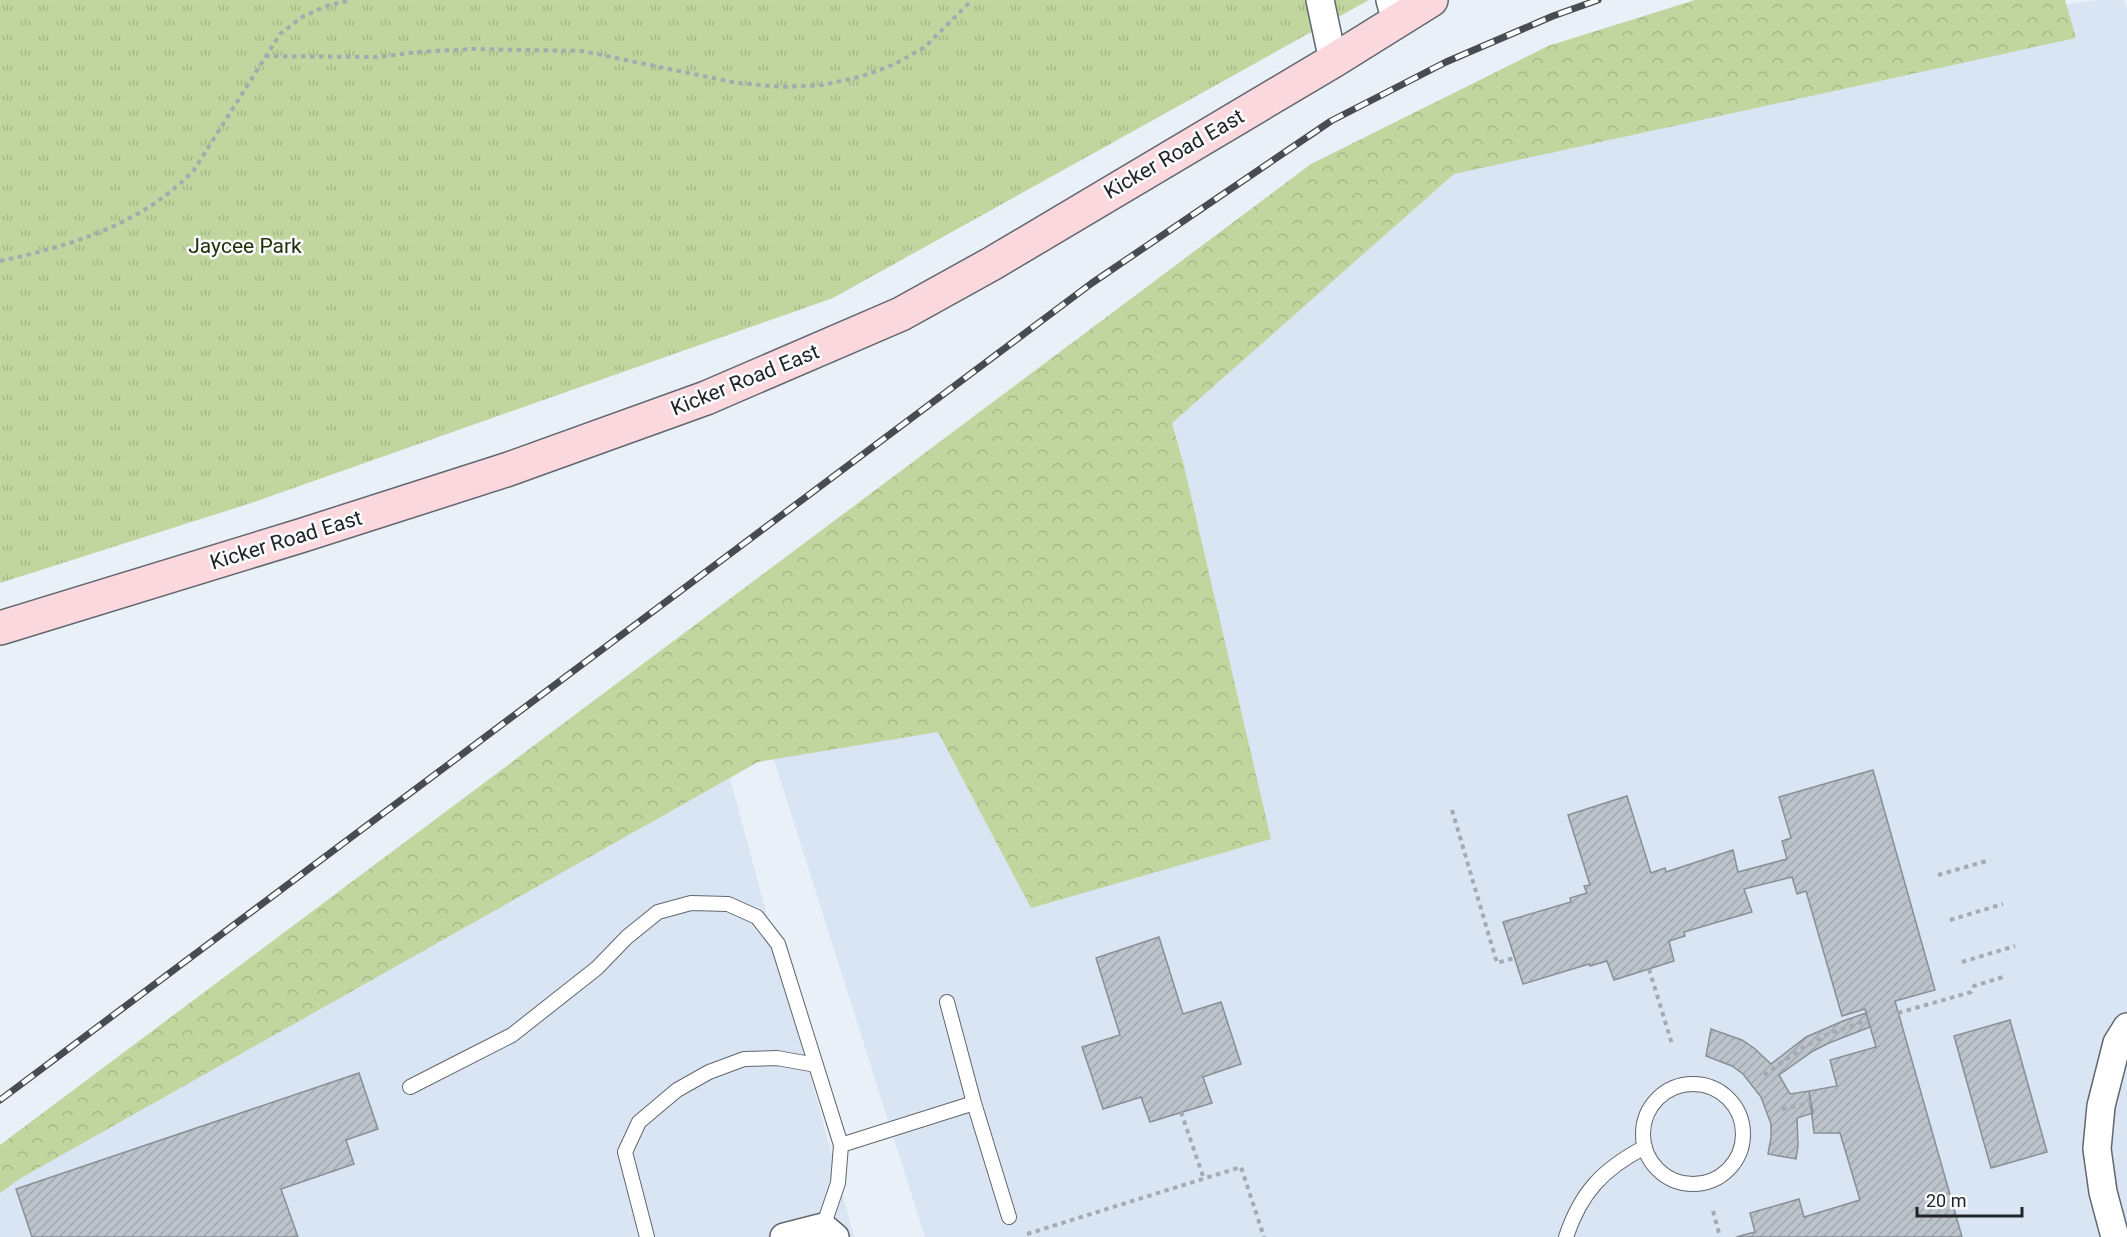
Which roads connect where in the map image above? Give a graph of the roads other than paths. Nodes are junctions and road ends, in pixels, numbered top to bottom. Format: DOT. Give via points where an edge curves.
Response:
graph roads {
  1 [pos="1320,0"];
  2 [pos="1431,0"];
  3 [pos="1393,11"];
  4 [pos="1333,61"];
  5 [pos="0,628"];
  6 [pos="947,1002"];
  7 [pos="2127,1027"];
  8 [pos="816,1065"];
  9 [pos="410,1087"];
  10 [pos="974,1102"];
  11 [pos="841,1145"];
  12 [pos="1645,1147"];
  13 [pos="1008,1217"];
  14 [pos="829,1232"];
  15 [pos="647,1237"];
  16 [pos="784,1237"];
  17 [pos="1566,1237"];
  18 [pos="2115,1237"];
  1 -- 4 [label="street"];
  2 -- 3 [label="main road, Kicker Road East"];
  3 -- 4 [label="main road, Kicker Road East"];
  4 -- 5 [label="main road, Kicker Road East" via="901,314 717,393 494,474"];
  6 -- 10 [label="lane"];
  7 -- 18 [label="street" via="2117,1042 2101,1106 2097,1149"];
  8 -- 9 [label="lane" via="778,944 758,917 728,904 691,903 658,912 597,968 512,1035"];
  8 -- 11 [label="lane"];
  8 -- 15 [label="lane" via="777,1058 744,1059 677,1090 639,1122 625,1152"];
  10 -- 11 [label="lane"];
  10 -- 13 [label="lane"];
  11 -- 14 [label="lane"];
  12 -- 12 [label="lane" via="1643,1130 1647,1114 1668,1090 1684,1084 1700,1084 1730,1098 1744,1129 1736,1161 1711,1182 1695,1185 1663,1175"];
  12 -- 17 [label="lane" via="1618,1161 1594,1183 1573,1215"];
  14 -- 16 [label="street"];
}
